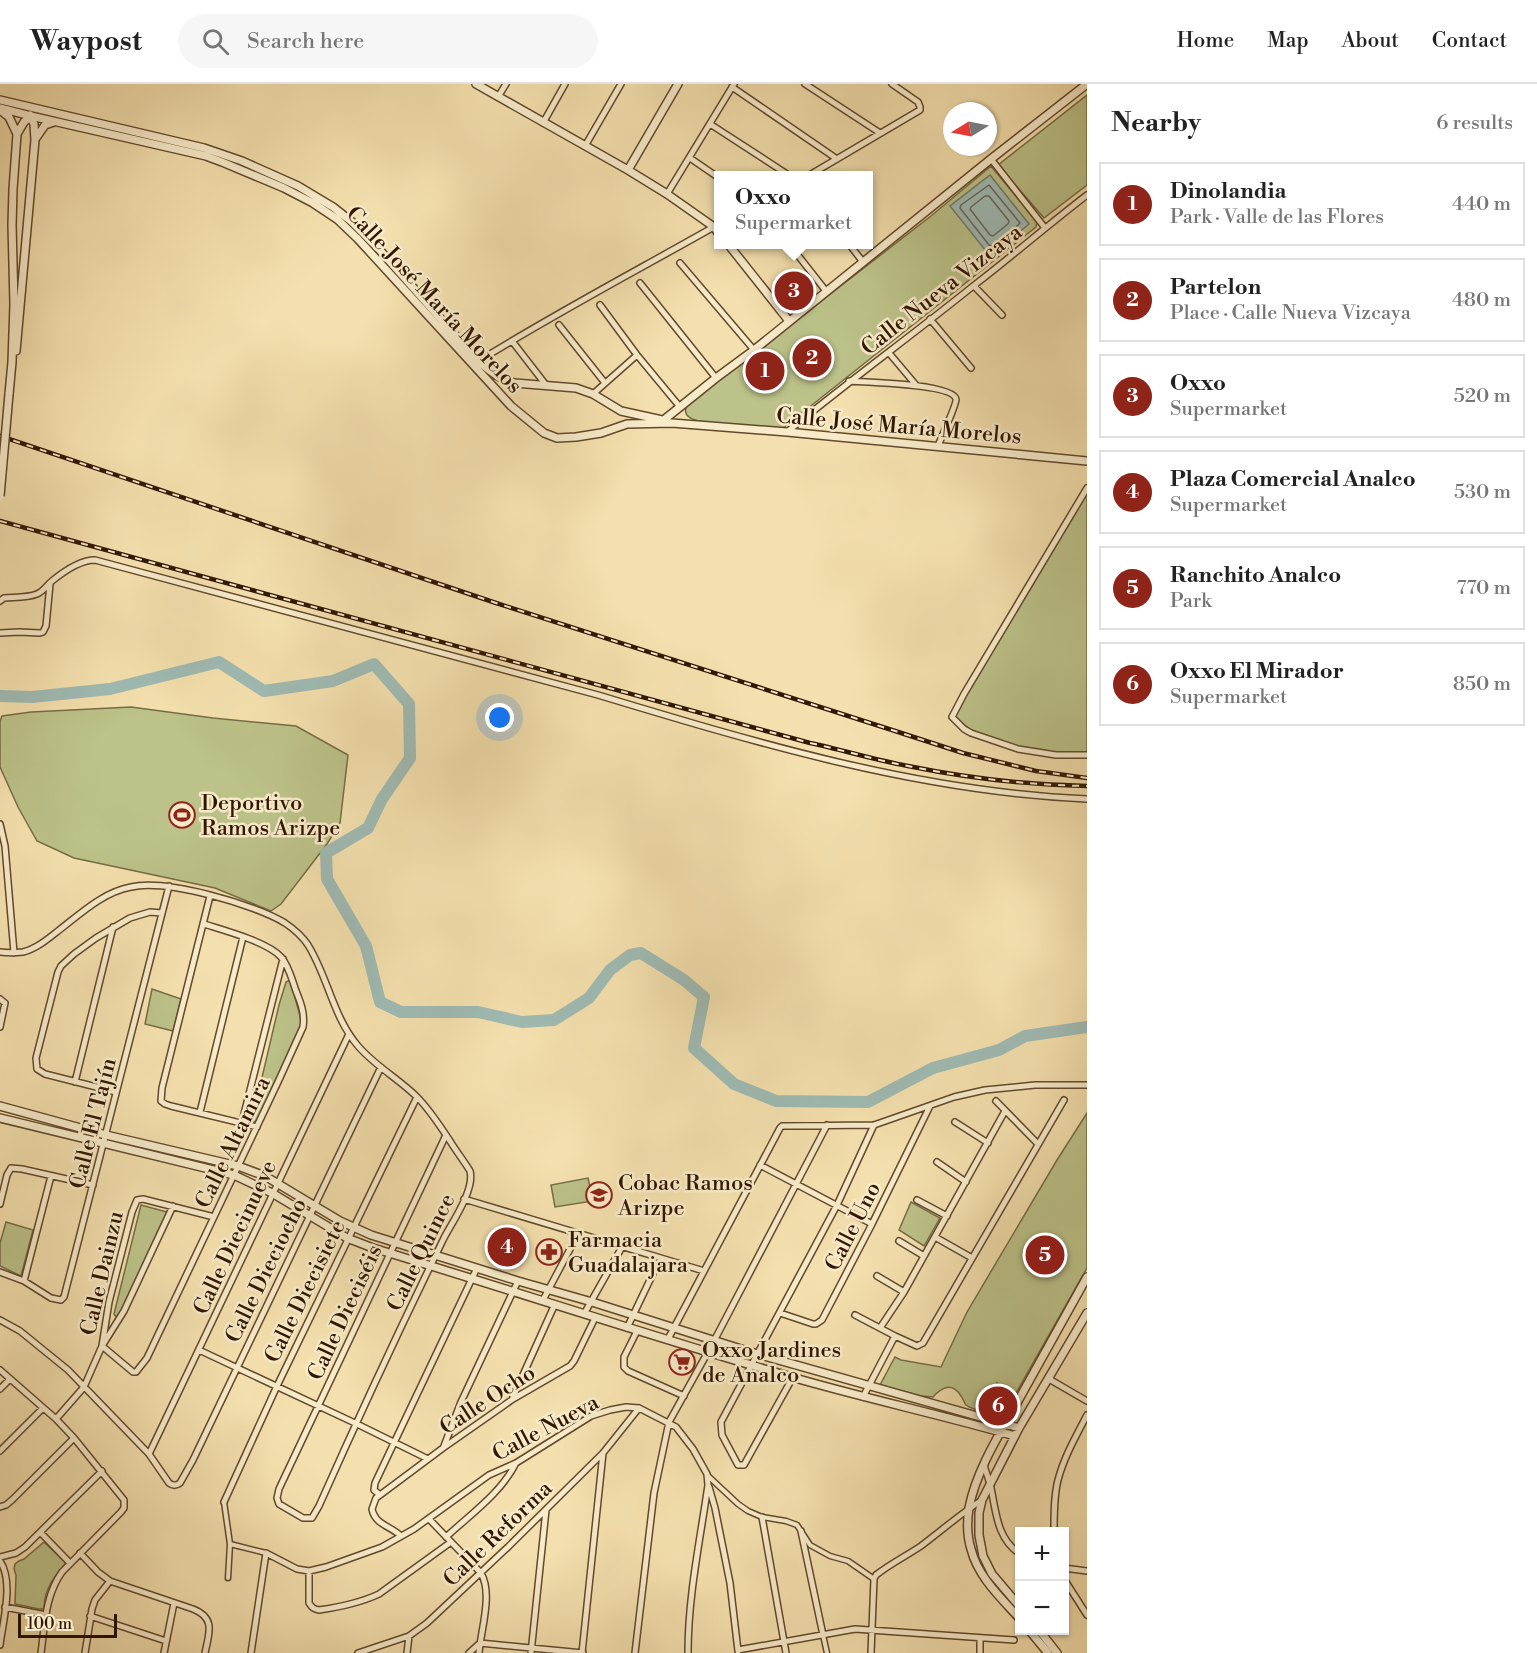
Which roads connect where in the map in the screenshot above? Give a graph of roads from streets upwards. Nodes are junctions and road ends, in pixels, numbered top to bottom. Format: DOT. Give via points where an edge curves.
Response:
graph roads {
  1 [pos="476,84"];
  2 [pos="506,84"];
  3 [pos="566,84"];
  4 [pos="621,84"];
  5 [pos="678,84"];
  6 [pos="806,84"];
  7 [pos="892,84"];
  8 [pos="1086,85"];
  9 [pos="733,86"];
  10 [pos="498,97"];
  11 [pos="0,100"];
  12 [pos="10,103"];
  13 [pos="0,109"];
  14 [pos="53,113"];
  15 [pos="31,116"];
  16 [pos="60,122"];
  17 [pos="543,123"];
  18 [pos="710,124"];
  19 [pos="880,133"];
  20 [pos="17,134"];
  21 [pos="35,140"];
  22 [pos="585,146"];
  23 [pos="690,158"];
  24 [pos="837,159"];
  25 [pos="991,159"];
  26 [pos="628,170"];
  27 [pos="782,171"];
  28 [pos="817,171"];
  29 [pos="714,175"];
  30 [pos="284,184"];
  31 [pos="667,194"];
  32 [pos="1087,195"];
  33 [pos="714,226"];
  34 [pos="1045,228"];
  35 [pos="714,230"];
  36 [pos="732,249"];
  37 [pos="793,249"];
  38 [pos="853,249"];
  39 [pos="680,262"];
  40 [pos="864,262"];
  41 [pos="640,283"];
  42 [pos="974,286"];
  43 [pos="826,291"];
  44 [pos="600,305"];
  45 [pos="1002,315"];
  46 [pos="930,320"];
  47 [pos="789,321"];
  48 [pos="559,325"];
  49 [pos="512,341"];
  50 [pos="754,350"];
  51 [pos="889,353"];
  52 [pos="637,355"];
  53 [pos="12,362"];
  54 [pos="476,363"];
  55 [pos="971,368"];
  56 [pos="716,378"];
  57 [pos="849,381"];
  58 [pos="605,383"];
  59 [pos="546,385"];
  60 [pos="916,386"];
  61 [pos="593,394"];
  62 [pos="680,407"];
  63 [pos="662,422"];
  64 [pos="787,432"];
  65 [pos="938,446"];
  66 [pos="1087,461"];
  67 [pos="1087,488"];
  68 [pos="0,496"];
  69 [pos="50,583"];
  70 [pos="0,601"];
  71 [pos="0,633"];
  72 [pos="1087,755"];
  73 [pos="1087,800"];
  74 [pos="0,824"];
  75 [pos="169,886"];
  76 [pos="210,896"];
  77 [pos="162,913"];
  78 [pos="204,924"];
  79 [pos="113,927"];
  80 [pos="243,937"];
  81 [pos="0,952"];
  82 [pos="14,953"];
  83 [pos="283,959"];
  84 [pos="0,999"];
  85 [pos="0,1027"];
  86 [pos="349,1034"];
  87 [pos="381,1067"];
  88 [pos="75,1082"];
  89 [pos="1087,1085"];
  90 [pos="116,1092"];
  91 [pos="417,1096"];
  92 [pos="1064,1100"];
  93 [pos="996,1101"];
  94 [pos="0,1106"];
  95 [pos="930,1106"];
  96 [pos="1005,1111"];
  97 [pos="200,1112"];
  98 [pos="0,1118"];
  99 [pos="242,1122"];
  100 [pos="955,1122"];
  101 [pos="827,1125"];
  102 [pos="874,1125"];
  103 [pos="257,1127"];
  104 [pos="106,1135"];
  105 [pos="446,1135"];
  106 [pos="988,1143"];
  107 [pos="103,1144"];
  108 [pos="1038,1144"];
  109 [pos="937,1162"];
  110 [pos="760,1165"];
  111 [pos="238,1166"];
  112 [pos="234,1175"];
  113 [pos="51,1176"];
  114 [pos="966,1182"];
  115 [pos="278,1183"];
  116 [pos="93,1185"];
  117 [pos="797,1185"];
  118 [pos="272,1193"];
  119 [pos="464,1199"];
  120 [pos="917,1200"];
  121 [pos="0,1204"];
  122 [pos="173,1206"];
  123 [pos="314,1206"];
  124 [pos="837,1206"];
  125 [pos="309,1215"];
  126 [pos="947,1216"];
  127 [pos="214,1217"];
  128 [pos="872,1224"];
  129 [pos="353,1228"];
  130 [pos="578,1234"];
  131 [pos="935,1237"];
  132 [pos="347,1238"];
  133 [pos="899,1241"];
  134 [pos="395,1242"];
  135 [pos="622,1247"];
  136 [pos="390,1253"];
  137 [pos="436,1254"];
  138 [pos="924,1256"];
  139 [pos="972,1258"];
  140 [pos="660,1259"];
  141 [pos="431,1265"];
  142 [pos="477,1268"];
  143 [pos="704,1271"];
  144 [pos="0,1272"];
  145 [pos="877,1276"];
  146 [pos="1087,1277"];
  147 [pos="473,1278"];
  148 [pos="24,1281"];
  149 [pos="518,1281"];
  150 [pos="549,1290"];
  151 [pos="513,1292"];
  152 [pos="904,1292"];
  153 [pos="543,1300"];
  154 [pos="592,1302"];
  155 [pos="555,1304"];
  156 [pos="780,1313"];
  157 [pos="1087,1313"];
  158 [pos="584,1314"];
  159 [pos="855,1315"];
  160 [pos="633,1316"];
  161 [pos="595,1318"];
  162 [pos="0,1320"];
  163 [pos="627,1328"];
  164 [pos="674,1328"];
  165 [pos="880,1328"];
  166 [pos="637,1331"];
  167 [pos="895,1336"];
  168 [pos="668,1339"];
  169 [pos="714,1341"];
  170 [pos="102,1346"];
  171 [pos="199,1350"];
  172 [pos="709,1351"];
  173 [pos="757,1354"];
  174 [pos="752,1365"];
  175 [pos="237,1368"];
  176 [pos="0,1370"];
  177 [pos="793,1377"];
  178 [pos="10,1379"];
  179 [pos="1049,1379"];
  180 [pos="277,1386"];
  181 [pos="868,1386"];
  182 [pos="84,1387"];
  183 [pos="0,1389"];
  184 [pos="684,1396"];
  185 [pos="863,1397"];
  186 [pos="513,1399"];
  187 [pos="1087,1401"];
  188 [pos="318,1405"];
  189 [pos="43,1407"];
  190 [pos="639,1408"];
  191 [pos="1087,1415"];
  192 [pos="56,1419"];
  193 [pos="669,1422"];
  194 [pos="357,1424"];
  195 [pos="1005,1424"];
  196 [pos="1019,1428"];
  197 [pos="1000,1432"];
  198 [pos="1015,1436"];
  199 [pos="74,1438"];
  200 [pos="394,1443"];
  201 [pos="443,1448"];
  202 [pos="0,1451"];
  203 [pos="603,1453"];
  204 [pos="149,1454"];
  205 [pos="428,1459"];
  206 [pos="516,1463"];
  207 [pos="984,1465"];
  208 [pos="102,1471"];
  209 [pos="707,1474"];
  210 [pos="990,1484"];
  211 [pos="708,1485"];
  212 [pos="380,1495"];
  213 [pos="982,1500"];
  214 [pos="224,1502"];
  215 [pos="0,1507"];
  216 [pos="969,1508"];
  217 [pos="546,1510"];
  218 [pos="315,1514"];
  219 [pos="762,1517"];
  220 [pos="429,1519"];
  221 [pos="1054,1527"];
  222 [pos="801,1531"];
  223 [pos="41,1533"];
  224 [pos="401,1536"];
  225 [pos="446,1537"];
  226 [pos="451,1542"];
  227 [pos="230,1544"];
  228 [pos="1015,1551"];
  229 [pos="266,1553"];
  230 [pos="80,1554"];
  231 [pos="0,1559"];
  232 [pos="70,1563"];
  233 [pos="1069,1569"];
  234 [pos="309,1571"];
  235 [pos="1087,1571"];
  236 [pos="481,1573"];
  237 [pos="228,1578"];
  238 [pos="874,1579"];
  239 [pos="110,1581"];
  240 [pos="1066,1581"];
  241 [pos="1015,1601"];
  242 [pos="174,1603"];
  243 [pos="5,1607"];
  244 [pos="1015,1613"];
  245 [pos="46,1615"];
  246 [pos="1087,1615"];
  247 [pos="90,1616"];
  248 [pos="873,1629"];
  249 [pos="823,1635"];
  250 [pos="1033,1635"];
  251 [pos="1042,1635"];
  252 [pos="409,1636"];
  253 [pos="980,1638"];
  254 [pos="1014,1640"];
  255 [pos="166,1641"];
  256 [pos="784,1642"];
  257 [pos="480,1643"];
  258 [pos="0,1645"];
  259 [pos="531,1650"];
  260 [pos="738,1651"];
  261 [pos="41,1653"];
  262 [pos="85,1653"];
  263 [pos="164,1653"];
  264 [pos="205,1653"];
  265 [pos="251,1653"];
  266 [pos="358,1653"];
  267 [pos="407,1653"];
  268 [pos="469,1653"];
  269 [pos="479,1653"];
  270 [pos="583,1653"];
  271 [pos="635,1653"];
  272 [pos="688,1653"];
  273 [pos="786,1653"];
  274 [pos="827,1653"];
  275 [pos="871,1653"];
  276 [pos="980,1653"];
  277 [pos="1048,1653"];
  278 [pos="1057,1653"];
  1 -- 10 [label="street"];
  2 -- 10 [label="street"];
  3 -- 17 [label="street"];
  4 -- 22 [label="street"];
  5 -- 26 [label="street"];
  6 -- 19 [label="street"];
  7 -- 19 [label="street" via="918,102 920,110"];
  8 -- 25 [label="street"];
  9 -- 18 [label="street"];
  9 -- 24 [label="street"];
  10 -- 17 [label="street"];
  11 -- 12 [label="street, Calle José María Morelos"];
  12 -- 14 [label="street, Calle José María Morelos"];
  12 -- 15 [label="street"];
  13 -- 15 [label="street, Calle José María Morelos"];
  13 -- 20 [label="street"];
  14 -- 15 [label="street"];
  14 -- 30 [label="street, Calle José María Morelos" via="204,148"];
  15 -- 16 [label="street, Calle José María Morelos"];
  15 -- 20 [label="street"];
  15 -- 21 [label="street"];
  16 -- 21 [label="street" via="45,125"];
  16 -- 30 [label="street, Calle José María Morelos" via="207,156"];
  17 -- 22 [label="street"];
  18 -- 23 [label="street"];
  18 -- 27 [label="street"];
  19 -- 24 [label="street"];
  20 -- 53 [label="street" via="12,207"];
  21 -- 53 [label="street"];
  22 -- 26 [label="street"];
  23 -- 29 [label="street"];
  23 -- 31 [label="street"];
  24 -- 28 [label="street"];
  25 -- 34 [label="street"];
  25 -- 40 [label="street"];
  26 -- 31 [label="street"];
  30 -- 54 [label="street, Calle José María Morelos" via="347,228"];
  31 -- 33 [label="street"];
  32 -- 34 [label="street, Calle Nueva Vizcaya"];
  34 -- 42 [label="street, Calle Nueva Vizcaya"];
  35 -- 49 [label="street"];
  36 -- 47 [label="street"];
  37 -- 43 [label="street"];
  38 -- 40 [label="street"];
  39 -- 50 [label="street"];
  40 -- 43 [label="street"];
  41 -- 56 [label="street"];
  42 -- 45 [label="street"];
  42 -- 46 [label="street, Calle Nueva Vizcaya"];
  43 -- 47 [label="street"];
  44 -- 52 [label="street"];
  46 -- 51 [label="street, Calle Nueva Vizcaya"];
  46 -- 55 [label="street"];
  47 -- 50 [label="street"];
  48 -- 58 [label="street"];
  49 -- 54 [label="street"];
  49 -- 59 [label="street"];
  50 -- 56 [label="street"];
  51 -- 57 [label="street, Calle Nueva Vizcaya"];
  51 -- 60 [label="street"];
  52 -- 58 [label="street"];
  52 -- 62 [label="street"];
  53 -- 68 [label="street, bridge"];
  54 -- 59 [label="street, Calle José María Morelos" via="505,381"];
  54 -- 63 [label="street, Calle José María Morelos" via="525,419 557,438 601,433 627,424"];
  56 -- 62 [label="street"];
  57 -- 60 [label="street"];
  57 -- 64 [label="street, Calle Nueva Vizcaya"];
  58 -- 61 [label="street"];
  59 -- 61 [label="street, Calle José María Morelos"];
  60 -- 65 [label="street" via="954,395 956,402"];
  61 -- 63 [label="street, Calle José María Morelos" via="621,411"];
  62 -- 63 [label="street"];
  63 -- 64 [label="street, Calle José María Morelos"];
  64 -- 65 [label="street, Calle José María Morelos"];
  65 -- 66 [label="street, Calle José María Morelos"];
  67 -- 72 [label="street" via="952,717 971,733 1018,749"];
  69 -- 70 [label="street" via="35,595"];
  69 -- 71 [label="street" via="43,632"];
  69 -- 73 [label="street" via="90,560 104,562 832,762 984,790"];
  74 -- 82 [label="street"];
  75 -- 76 [label="street, Calle Quince"];
  75 -- 77 [label="street, Calle El Tajín"];
  75 -- 82 [label="street, Calle Quince" via="118,890 49,938 24,952"];
  76 -- 78 [label="street"];
  76 -- 86 [label="street, Calle Quince" via="262,911 295,931 313,954"];
  77 -- 79 [label="street" via="140,914"];
  77 -- 90 [label="street, Calle El Tajín"];
  78 -- 80 [label="street"];
  78 -- 97 [label="street" via="161,1095 165,1104"];
  79 -- 88 [label="street"];
  79 -- 88 [label="street" via="61,966 36,1058 40,1072"];
  80 -- 83 [label="street"];
  80 -- 97 [label="street"];
  81 -- 82 [label="street"];
  83 -- 99 [label="street"];
  83 -- 103 [label="street, Calle Altamira" via="301,1003 303,1027"];
  84 -- 85 [label="street" via="5,1003"];
  86 -- 87 [label="street, Calle Quince"];
  86 -- 115 [label="street, Calle Diecinueve"];
  87 -- 91 [label="street, Calle Quince"];
  87 -- 123 [label="street, Calle Dieciocho"];
  88 -- 90 [label="street"];
  89 -- 95 [label="street" via="985,1090"];
  90 -- 104 [label="street, Calle El Tajín"];
  91 -- 105 [label="street, Calle Quince"];
  91 -- 129 [label="street, Calle Diecisiete"];
  92 -- 108 [label="street"];
  93 -- 96 [label="street"];
  94 -- 104 [label="street"];
  95 -- 102 [label="street"];
  95 -- 128 [label="street, Calle Uno"];
  96 -- 106 [label="street"];
  96 -- 108 [label="street"];
  97 -- 99 [label="street"];
  98 -- 107 [label="street"];
  99 -- 103 [label="street"];
  100 -- 106 [label="street"];
  101 -- 102 [label="street"];
  101 -- 110 [label="street" via="785,1125"];
  101 -- 117 [label="street"];
  102 -- 124 [label="street"];
  103 -- 111 [label="street, Calle Altamira"];
  104 -- 107 [label="street, Calle El Tajín"];
  104 -- 111 [label="street"];
  105 -- 119 [label="street, Calle Quince" via="471,1175"];
  105 -- 134 [label="street, Calle Dieciséis"];
  106 -- 114 [label="street"];
  107 -- 112 [label="street"];
  107 -- 116 [label="street, Calle El Tajín"];
  108 -- 139 [label="street"];
  109 -- 114 [label="street"];
  110 -- 117 [label="street"];
  110 -- 143 [label="street"];
  111 -- 112 [label="street, Calle Altamira"];
  111 -- 115 [label="street"];
  112 -- 118 [label="street"];
  112 -- 127 [label="street, Calle Altamira"];
  113 -- 116 [label="street"];
  113 -- 121 [label="street" via="11,1168"];
  113 -- 148 [label="street"];
  114 -- 126 [label="street"];
  115 -- 118 [label="street, Calle Diecinueve"];
  115 -- 123 [label="street"];
  116 -- 148 [label="street, Calle El Tajín" via="64,1297 51,1298"];
  117 -- 124 [label="street"];
  117 -- 169 [label="street"];
  118 -- 125 [label="street"];
  118 -- 171 [label="street, Calle Diecinueve"];
  119 -- 130 [label="street"];
  119 -- 137 [label="street, Calle Quince"];
  120 -- 126 [label="street"];
  122 -- 127 [label="street, Calle Dainzu"];
  122 -- 170 [label="street" via="124,1311"];
  122 -- 170 [label="street, Calle Dainzu" via="137,1200 109,1302"];
  123 -- 125 [label="street, Calle Dieciocho"];
  123 -- 129 [label="street"];
  124 -- 128 [label="street"];
  124 -- 156 [label="street"];
  125 -- 132 [label="street"];
  125 -- 175 [label="street, Calle Dieciocho"];
  126 -- 131 [label="street"];
  127 -- 170 [label="street, Calle Altamira" via="140,1370 129,1369"];
  128 -- 156 [label="street, Calle Uno" via="819,1323"];
  129 -- 132 [label="street, Calle Diecisiete"];
  129 -- 134 [label="street"];
  130 -- 135 [label="street"];
  130 -- 150 [label="street"];
  131 -- 138 [label="street"];
  131 -- 139 [label="street"];
  132 -- 136 [label="street"];
  132 -- 180 [label="street, Calle Diecisiete"];
  133 -- 138 [label="street"];
  134 -- 136 [label="street, Calle Dieciséis"];
  134 -- 137 [label="street"];
  135 -- 140 [label="street"];
  135 -- 154 [label="street"];
  136 -- 141 [label="street"];
  136 -- 188 [label="street, Calle Dieciséis"];
  137 -- 141 [label="street, Calle Quince"];
  137 -- 142 [label="street"];
  138 -- 152 [label="street"];
  139 -- 167 [label="street" via="923,1343 917,1346"];
  140 -- 143 [label="street"];
  140 -- 160 [label="street"];
  141 -- 147 [label="street"];
  141 -- 194 [label="street, Calle Quince"];
  142 -- 147 [label="street"];
  142 -- 149 [label="street"];
  143 -- 164 [label="street"];
  144 -- 148 [label="street, Calle El Tajín"];
  145 -- 152 [label="street"];
  146 -- 195 [label="street"];
  147 -- 151 [label="street"];
  147 -- 200 [label="street"];
  149 -- 150 [label="street"];
  149 -- 151 [label="street"];
  150 -- 153 [label="street"];
  150 -- 154 [label="street"];
  151 -- 153 [label="street"];
  151 -- 201 [label="street"];
  152 -- 165 [label="street"];
  153 -- 155 [label="street"];
  154 -- 158 [label="street"];
  154 -- 160 [label="street"];
  155 -- 158 [label="street"];
  155 -- 186 [label="street"];
  156 -- 173 [label="street"];
  157 -- 179 [label="street"];
  158 -- 161 [label="street"];
  159 -- 165 [label="street"];
  160 -- 163 [label="street"];
  160 -- 164 [label="street"];
  161 -- 163 [label="street"];
  161 -- 186 [label="street, Calle Ocho" via="570,1366"];
  162 -- 182 [label="street" via="21,1331"];
  163 -- 166 [label="street"];
  164 -- 168 [label="street"];
  164 -- 169 [label="street"];
  165 -- 167 [label="street"];
  166 -- 168 [label="street"];
  166 -- 184 [label="street" via="624,1357 624,1367"];
  167 -- 181 [label="street"];
  168 -- 172 [label="street"];
  169 -- 172 [label="street"];
  169 -- 173 [label="street"];
  170 -- 182 [label="street, Calle Dainzu"];
  171 -- 175 [label="street"];
  171 -- 204 [label="street, Calle Diecinueve"];
  172 -- 174 [label="street"];
  172 -- 184 [label="street"];
  173 -- 174 [label="street"];
  173 -- 181 [label="street"];
  174 -- 177 [label="street"];
  174 -- 177 [label="street" via="721,1422 722,1435 738,1465 744,1465"];
  175 -- 180 [label="street"];
  175 -- 204 [label="street, Calle Dieciocho" via="177,1486 169,1483"];
  176 -- 178 [label="street"];
  177 -- 185 [label="street"];
  178 -- 183 [label="street"];
  178 -- 189 [label="street"];
  179 -- 187 [label="street"];
  179 -- 196 [label="street"];
  180 -- 188 [label="street"];
  180 -- 214 [label="street, Calle Diecisiete"];
  181 -- 185 [label="street"];
  181 -- 195 [label="street"];
  182 -- 192 [label="street, Calle Dainzu"];
  182 -- 204 [label="street"];
  184 -- 193 [label="street"];
  185 -- 197 [label="street"];
  186 -- 201 [label="street, Calle Ocho"];
  188 -- 194 [label="street"];
  188 -- 218 [label="street, Calle Dieciséis" via="277,1498 279,1504 303,1518"];
  189 -- 192 [label="street"];
  189 -- 202 [label="street"];
  190 -- 193 [label="street"];
  190 -- 203 [label="street, Calle Reforma"];
  190 -- 206 [label="street, Calle Nueva" via="626,1407 591,1416"];
  191 -- 221 [label="street" via="1058,1480"];
  192 -- 199 [label="street"];
  193 -- 209 [label="street" via="683,1434"];
  193 -- 271 [label="street" via="654,1493"];
  194 -- 200 [label="street"];
  194 -- 218 [label="street, Calle Quince"];
  195 -- 196 [label="street"];
  195 -- 197 [label="street"];
  196 -- 198 [label="street"];
  197 -- 198 [label="street"];
  197 -- 207 [label="street"];
  198 -- 210 [label="street"];
  199 -- 208 [label="street"];
  199 -- 215 [label="street" via="12,1500"];
  200 -- 205 [label="street"];
  200 -- 212 [label="street" via="374,1485"];
  201 -- 205 [label="street, Calle Ocho"];
  203 -- 217 [label="street, Calle Reforma"];
  203 -- 270 [label="street"];
  205 -- 212 [label="street, Calle Ocho"];
  206 -- 220 [label="street, Calle Nueva" via="489,1475"];
  206 -- 225 [label="street" via="499,1488"];
  207 -- 210 [label="street"];
  207 -- 216 [label="street"];
  208 -- 223 [label="street"];
  208 -- 230 [label="street" via="125,1504"];
  209 -- 211 [label="street"];
  209 -- 219 [label="street" via="738,1504"];
  210 -- 213 [label="street"];
  210 -- 228 [label="street" via="1003,1537"];
  211 -- 260 [label="street" via="730,1583"];
  211 -- 272 [label="street"];
  212 -- 224 [label="street" via="373,1504 374,1516"];
  213 -- 216 [label="street"];
  213 -- 241 [label="street" via="979,1535 983,1556 992,1574"];
  214 -- 227 [label="street"];
  216 -- 238 [label="street"];
  216 -- 244 [label="street" via="970,1547 976,1563"];
  217 -- 236 [label="street, Calle Reforma"];
  217 -- 259 [label="street"];
  219 -- 222 [label="street" via="793,1522"];
  219 -- 256 [label="street"];
  220 -- 224 [label="street, Calle Nueva"];
  220 -- 225 [label="street"];
  222 -- 238 [label="street" via="810,1545 848,1561"];
  222 -- 249 [label="street"];
  223 -- 231 [label="street" via="16,1553"];
  223 -- 232 [label="street"];
  224 -- 234 [label="street, Calle Nueva" via="361,1555"];
  225 -- 226 [label="street"];
  226 -- 234 [label="street" via="391,1586 350,1605 319,1610 311,1607"];
  226 -- 236 [label="street"];
  227 -- 229 [label="street"];
  227 -- 237 [label="street"];
  229 -- 234 [label="street"];
  229 -- 265 [label="street"];
  230 -- 232 [label="street"];
  230 -- 239 [label="street"];
  231 -- 243 [label="street" via="7,1579"];
  232 -- 245 [label="street" via="55,1581"];
  233 -- 235 [label="street"];
  236 -- 252 [label="street, Calle Reforma"];
  236 -- 257 [label="street" via="486,1598"];
  238 -- 248 [label="street"];
  239 -- 242 [label="street"];
  239 -- 247 [label="street" via="95,1600"];
  240 -- 246 [label="street"];
  242 -- 255 [label="street"];
  242 -- 264 [label="street" via="205,1615 209,1629"];
  243 -- 245 [label="street"];
  243 -- 258 [label="street"];
  245 -- 261 [label="street"];
  247 -- 255 [label="street"];
  247 -- 262 [label="street"];
  248 -- 249 [label="street"];
  248 -- 253 [label="street"];
  248 -- 275 [label="street"];
  249 -- 256 [label="street"];
  249 -- 274 [label="street"];
  250 -- 277 [label="street"];
  251 -- 278 [label="street"];
  252 -- 266 [label="street, Calle Reforma"];
  252 -- 267 [label="street"];
  253 -- 254 [label="street"];
  253 -- 276 [label="street"];
  255 -- 263 [label="street"];
  256 -- 260 [label="street"];
  256 -- 273 [label="street"];
  257 -- 259 [label="street"];
  257 -- 268 [label="street"];
  257 -- 269 [label="street"];
  259 -- 270 [label="street"];
}
